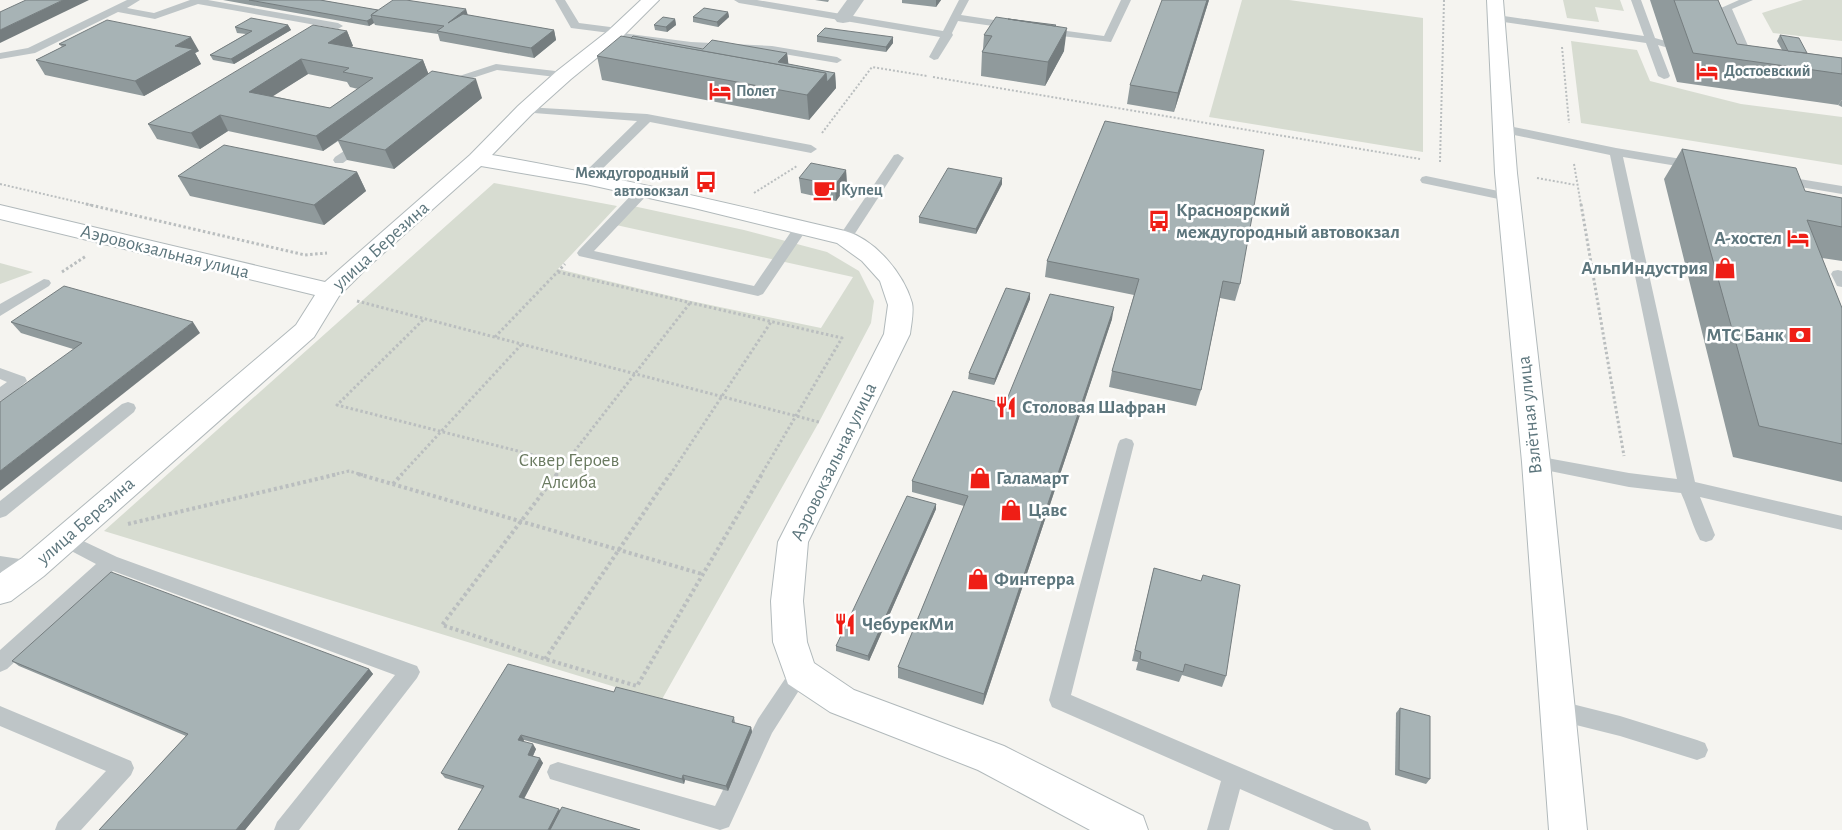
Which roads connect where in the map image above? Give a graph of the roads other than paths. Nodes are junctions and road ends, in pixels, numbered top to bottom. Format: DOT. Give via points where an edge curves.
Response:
graph roads {
  1 [pos="134,0"];
  2 [pos="560,0"];
  3 [pos="651,0"];
  4 [pos="739,0"];
  5 [pos="856,0"];
  6 [pos="964,0"];
  7 [pos="1126,0"];
  8 [pos="1636,0"];
  9 [pos="1748,0"];
  10 [pos="1725,4"];
  11 [pos="117,9"];
  12 [pos="1496,9"];
  13 [pos="954,17"];
  14 [pos="843,18"];
  15 [pos="338,26"];
  16 [pos="616,33"];
  17 [pos="948,35"];
  18 [pos="1650,40"];
  19 [pos="1665,44"];
  20 [pos="1730,54"];
  21 [pos="0,56"];
  22 [pos="934,57"];
  23 [pos="1748,58"];
  24 [pos="837,60"];
  25 [pos="1767,61"];
  26 [pos="564,75"];
  27 [pos="1664,76"];
  28 [pos="431,91"];
  29 [pos="525,110"];
  30 [pos="648,118"];
  31 [pos="1504,129"];
  32 [pos="370,137"];
  33 [pos="811,149"];
  34 [pos="1616,152"];
  35 [pos="898,158"];
  36 [pos="477,159"];
  37 [pos="339,160"];
  38 [pos="1705,167"];
  39 [pos="586,178"];
  40 [pos="1773,178"];
  41 [pos="1426,180"];
  42 [pos="1842,190"];
  43 [pos="643,191"];
  44 [pos="1508,197"];
  45 [pos="0,212"];
  46 [pos="802,226"];
  47 [pos="845,238"];
  48 [pos="1842,275"];
  49 [pos="44,283"];
  50 [pos="1842,283"];
  51 [pos="330,291"];
  52 [pos="0,311"];
  53 [pos="0,373"];
  54 [pos="0,395"];
  55 [pos="128,408"];
  56 [pos="1126,444"];
  57 [pos="1536,462"];
  58 [pos="1687,487"];
  59 [pos="0,510"];
  60 [pos="1842,523"];
  61 [pos="1706,535"];
  62 [pos="64,539"];
  63 [pos="110,562"];
  64 [pos="0,564"];
  65 [pos="33,567"];
  66 [pos="0,591"];
  67 [pos="0,662"];
  68 [pos="800,673"];
  69 [pos="1556,710"];
  70 [pos="0,716"];
  71 [pos="1697,750"];
  72 [pos="558,772"];
  73 [pos="1233,775"];
  74 [pos="66,830"];
  75 [pos="285,830"];
  76 [pos="1128,830"];
  77 [pos="1218,830"];
  78 [pos="1360,830"];
  79 [pos="1568,830"];
  1 -- 11 [label="lane"];
  2 -- 16 [label="lane" via="575,26"];
  3 -- 16 [label="street, улица Березина"];
  4 -- 14 [label="lane"];
  5 -- 14 [label="street"];
  6 -- 13 [label="lane"];
  7 -- 13 [label="lane" via="1106,40"];
  8 -- 18 [label="lane"];
  9 -- 10 [label="lane"];
  10 -- 23 [label="lane"];
  11 -- 15 [label="lane" via="155,16 197,1"];
  11 -- 21 [label="lane" via="32,51"];
  12 -- 18 [label="lane" via="1560,27"];
  12 -- 31 [label="street, Взлётная улица"];
  13 -- 17 [label="lane"];
  14 -- 17 [label="lane"];
  16 -- 24 [label="lane" via="691,46 772,49"];
  16 -- 26 [label="street, улица Березина"];
  17 -- 22 [label="lane"];
  18 -- 19 [label="lane"];
  18 -- 27 [label="lane"];
  20 -- 23 [label="lane"];
  23 -- 25 [label="lane"];
  26 -- 28 [label="lane" via="496,67"];
  26 -- 29 [label="street, улица Березина"];
  29 -- 30 [label="lane"];
  29 -- 36 [label="street, улица Березина"];
  30 -- 33 [label="lane"];
  30 -- 39 [label="lane"];
  31 -- 34 [label="lane"];
  31 -- 44 [label="street, Взлётная улица"];
  32 -- 37 [label="lane"];
  34 -- 38 [label="lane"];
  34 -- 58 [label="lane"];
  35 -- 47 [label="lane"];
  36 -- 39 [label="street, Аэровокзальная улица"];
  36 -- 51 [label="street, улица Березина"];
  39 -- 43 [label="street, Аэровокзальная улица"];
  40 -- 42 [label="lane"];
  41 -- 44 [label="lane"];
  43 -- 46 [label="street, Аэровокзальная улица"];
  43 -- 46 [label="lane" via="584,253 758,290"];
  44 -- 57 [label="street, Взлётная улица"];
  45 -- 51 [label="street, Аэровокзальная улица"];
  46 -- 47 [label="street, Аэровокзальная улица"];
  47 -- 68 [label="street, Аэровокзальная улица" via="870,256 891,278 900,305 897,334 794,542 787,601 790,642"];
  48 -- 50 [label="lane" via="1838,274"];
  49 -- 52 [label="lane"];
  51 -- 62 [label="street, улица Березина" via="304,331"];
  53 -- 54 [label="lane" via="20,381"];
  55 -- 59 [label="lane"];
  56 -- 73 [label="lane" via="1059,700"];
  57 -- 58 [label="lane" via="1628,480"];
  57 -- 69 [label="street, Взлётная улица"];
  58 -- 60 [label="lane"];
  58 -- 61 [label="lane"];
  62 -- 63 [label="lane"];
  62 -- 65 [label="street, улица Березина"];
  63 -- 67 [label="lane"];
  63 -- 75 [label="lane" via="410,672"];
  64 -- 65 [label="lane"];
  65 -- 66 [label="street, улица Березина"];
  68 -- 72 [label="lane" via="766,726 721,819"];
  68 -- 76 [label="street" via="842,701 991,758"];
  69 -- 71 [label="lane"];
  69 -- 79 [label="street, Взлётная улица"];
  70 -- 74 [label="lane" via="123,768"];
  73 -- 77 [label="lane"];
  73 -- 78 [label="lane"];
}
